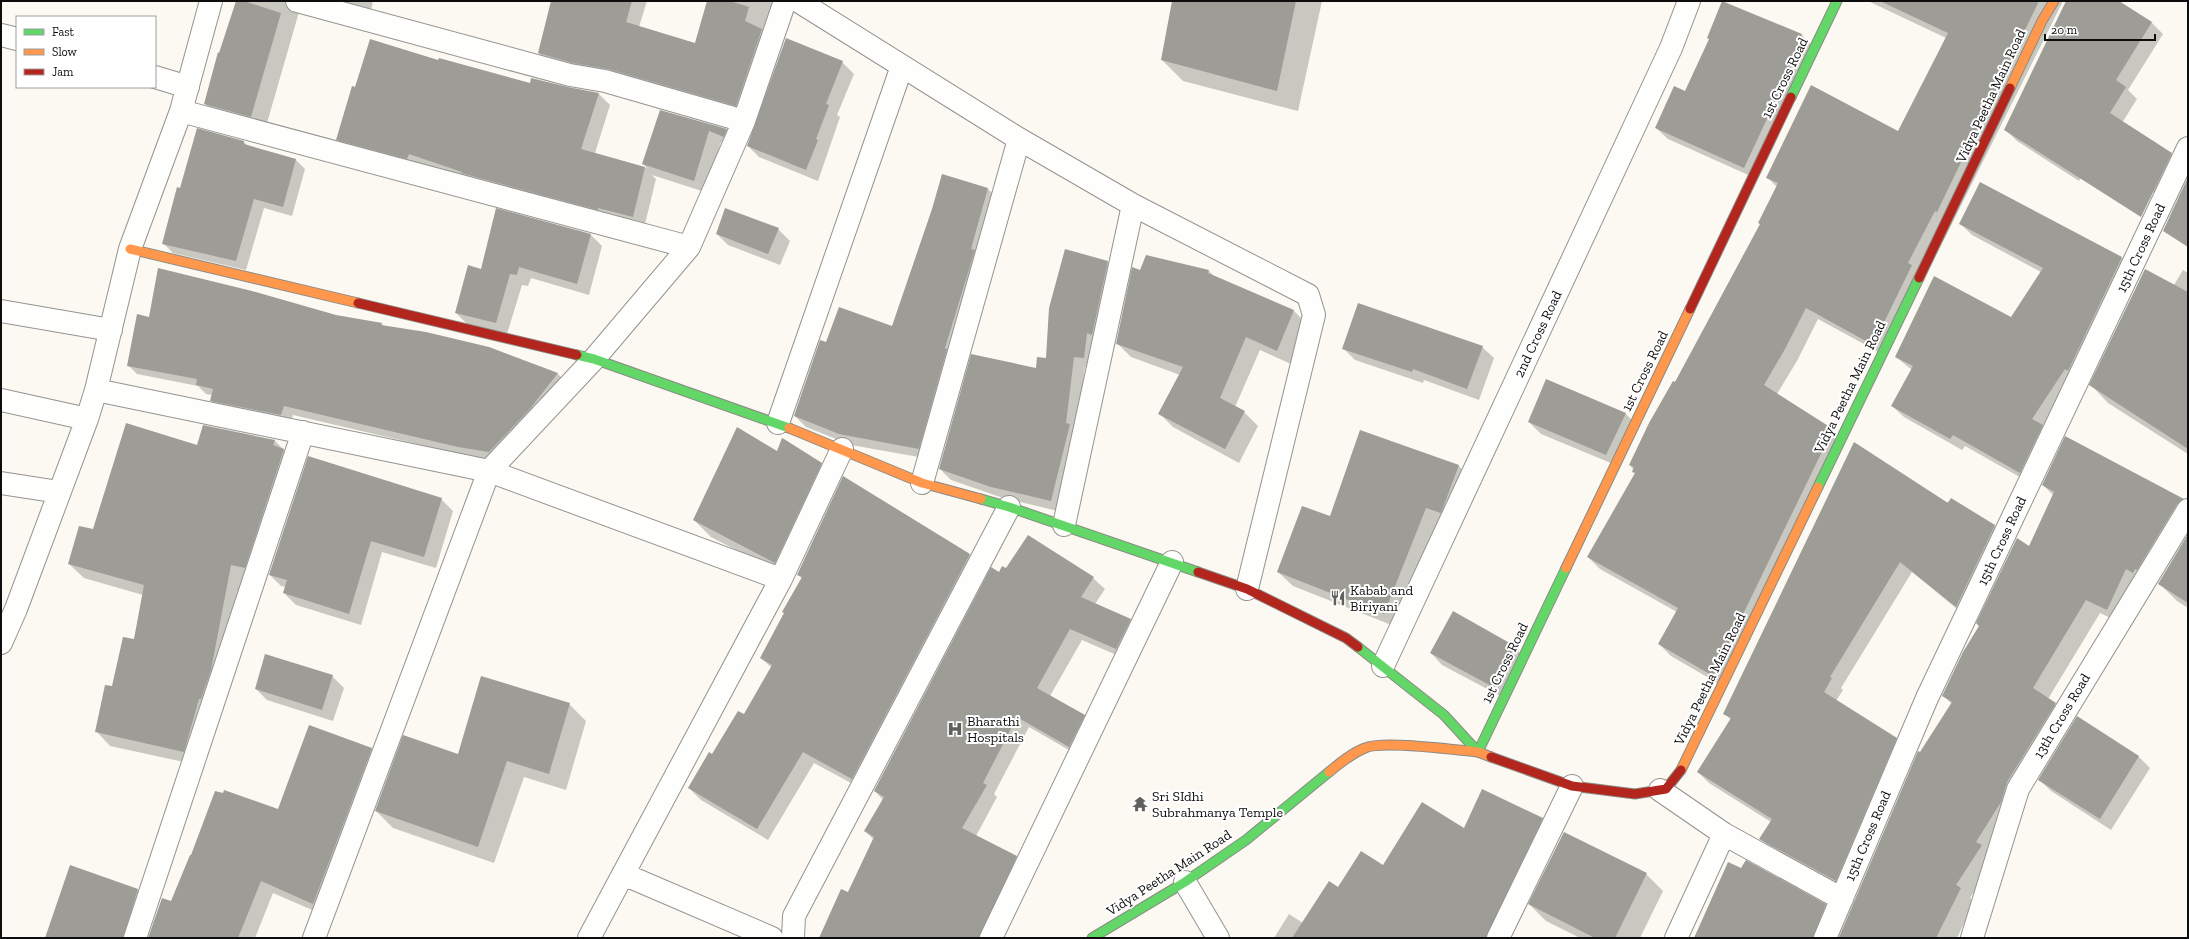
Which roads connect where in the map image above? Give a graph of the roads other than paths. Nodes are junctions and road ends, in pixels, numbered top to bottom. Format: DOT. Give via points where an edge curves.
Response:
graph roads {
  1 [pos="211,1"];
  2 [pos="297,1"];
  3 [pos="785,1"];
  4 [pos="798,1"];
  5 [pos="1689,1"];
  6 [pos="1837,1"];
  7 [pos="2054,1"];
  8 [pos="1,35"];
  9 [pos="16,39"];
  10 [pos="902,66"];
  11 [pos="156,77"];
  12 [pos="188,87"];
  13 [pos="181,111"];
  14 [pos="744,121"];
  15 [pos="1020,139"];
  16 [pos="2188,148"];
  17 [pos="1133,205"];
  18 [pos="689,247"];
  19 [pos="130,249"];
  20 [pos="1,311"];
  21 [pos="111,330"];
  22 [pos="594,359"];
  23 [pos="96,390"];
  24 [pos="1,400"];
  25 [pos="87,419"];
  26 [pos="778,423"];
  27 [pos="303,432"];
  28 [pos="842,449"];
  29 [pos="489,471"];
  30 [pos="922,482"];
  31 [pos="1,483"];
  32 [pos="59,492"];
  33 [pos="1009,506"];
  34 [pos="2188,510"];
  35 [pos="1064,525"];
  36 [pos="1172,562"];
  37 [pos="781,579"];
  38 [pos="1247,589"];
  39 [pos="1,643"];
  40 [pos="1383,666"];
  41 [pos="1478,752"];
  42 [pos="1572,786"];
  43 [pos="1660,790"];
  44 [pos="1724,834"];
  45 [pos="623,874"];
  46 [pos="1184,882"];
  47 [pos="1842,899"];
  48 [pos="135,938"];
  49 [pos="314,938"];
  50 [pos="588,938"];
  51 [pos="772,938"];
  52 [pos="793,938"];
  53 [pos="991,938"];
  54 [pos="1092,938"];
  55 [pos="1218,938"];
  56 [pos="1498,938"];
  57 [pos="1676,938"];
  58 [pos="1825,938"];
  59 [pos="1972,938"];
  1 -- 12 [label="street"];
  2 -- 14 [label="street" via="570,75 605,81"];
  3 -- 14 [label="street"];
  4 -- 10 [label="street"];
  5 -- 40 [label="street, 2nd Cross Road" via="1668,55"];
  6 -- 41 [label="street, 1st Cross Road"];
  7 -- 43 [label="street, Vidya Peetha Main Road" via="2042,21 1684,766 1666,789"];
  8 -- 9 [label="street"];
  10 -- 15 [label="street"];
  10 -- 26 [label="street"];
  11 -- 12 [label="street"];
  12 -- 13 [label="street"];
  13 -- 18 [label="street"];
  13 -- 19 [label="street"];
  14 -- 18 [label="street"];
  15 -- 17 [label="street"];
  15 -- 30 [label="street"];
  16 -- 47 [label="street, 15th Cross Road" via="1927,698"];
  17 -- 35 [label="street"];
  17 -- 38 [label="street" via="1308,296 1314,315"];
  18 -- 22 [label="street"];
  19 -- 21 [label="street"];
  19 -- 22 [label="street"];
  20 -- 21 [label="street"];
  21 -- 23 [label="street"];
  22 -- 26 [label="street"];
  22 -- 29 [label="street"];
  23 -- 25 [label="street"];
  23 -- 27 [label="street"];
  24 -- 25 [label="street"];
  25 -- 32 [label="street"];
  26 -- 28 [label="street"];
  27 -- 29 [label="street"];
  27 -- 48 [label="street"];
  28 -- 30 [label="street"];
  28 -- 37 [label="street"];
  29 -- 37 [label="street"];
  29 -- 49 [label="street"];
  30 -- 33 [label="street"];
  31 -- 32 [label="street"];
  32 -- 39 [label="street"];
  33 -- 35 [label="street"];
  33 -- 52 [label="street" via="794,916"];
  34 -- 59 [label="street, 13th Cross Road" via="2018,789"];
  35 -- 36 [label="street"];
  36 -- 38 [label="street"];
  36 -- 53 [label="street"];
  37 -- 45 [label="street"];
  38 -- 40 [label="street" via="1346,638"];
  40 -- 41 [label="street" via="1444,715"];
  41 -- 42 [label="street, Vidya Peetha Main Road"];
  41 -- 46 [label="street, Vidya Peetha Main Road" via="1390,745 1366,747 1345,759 1246,840"];
  42 -- 43 [label="street, Vidya Peetha Main Road" via="1635,794"];
  42 -- 56 [label="street"];
  43 -- 44 [label="street"];
  44 -- 47 [label="street"];
  44 -- 57 [label="street"];
  45 -- 50 [label="street"];
  45 -- 51 [label="street"];
  46 -- 54 [label="street, Vidya Peetha Main Road"];
  46 -- 55 [label="street"];
  47 -- 58 [label="street, 15th Cross Road"];
}
